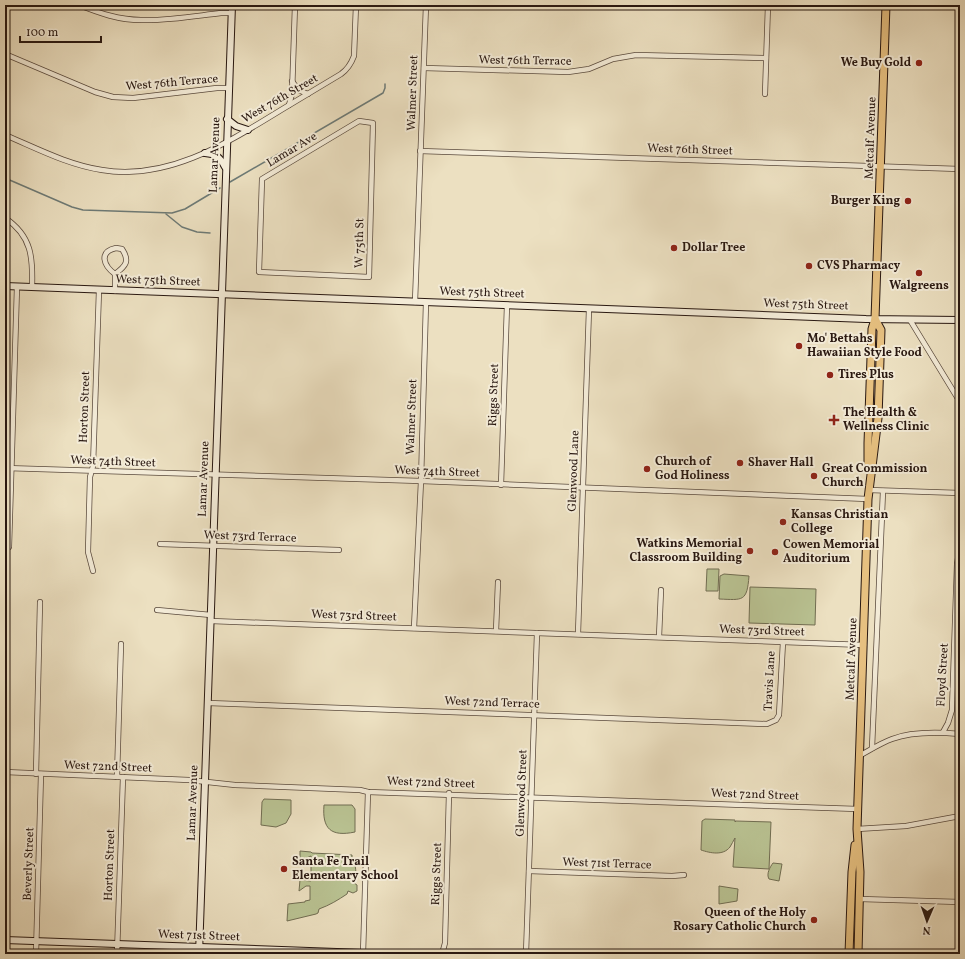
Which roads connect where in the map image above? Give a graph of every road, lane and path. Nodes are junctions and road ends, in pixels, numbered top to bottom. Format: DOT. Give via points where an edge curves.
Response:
graph roads {
  1 [pos="78,5"];
  2 [pos="232,5"];
  3 [pos="295,5"];
  4 [pos="356,5"];
  5 [pos="426,5"];
  6 [pos="768,5"];
  7 [pos="886,5"];
  8 [pos="231,14"];
  9 [pos="5,54"];
  10 [pos="766,58"];
  11 [pos="424,68"];
  12 [pos="292,81"];
  13 [pos="229,88"];
  14 [pos="308,94"];
  15 [pos="764,94"];
  16 [pos="289,105"];
  17 [pos="227,119"];
  18 [pos="373,123"];
  19 [pos="248,130"];
  20 [pos="5,135"];
  21 [pos="226,141"];
  22 [pos="420,151"];
  23 [pos="205,153"];
  24 [pos="881,166"];
  25 [pos="226,167"];
  26 [pos="960,169"];
  27 [pos="5,218"];
  28 [pos="960,264"];
  29 [pos="259,272"];
  30 [pos="116,274"];
  31 [pos="5,286"];
  32 [pos="17,287"];
  33 [pos="32,287"];
  34 [pos="99,290"];
  35 [pos="115,291"];
  36 [pos="221,294"];
  37 [pos="415,302"];
  38 [pos="426,302"];
  39 [pos="507,305"];
  40 [pos="589,309"];
  41 [pos="875,319"];
  42 [pos="910,320"];
  43 [pos="960,320"];
  44 [pos="960,402"];
  45 [pos="5,468"];
  46 [pos="11,468"];
  47 [pos="92,471"];
  48 [pos="215,475"];
  49 [pos="421,481"];
  50 [pos="501,485"];
  51 [pos="583,488"];
  52 [pos="869,490"];
  53 [pos="883,491"];
  54 [pos="960,493"];
  55 [pos="868,499"];
  56 [pos="160,544"];
  57 [pos="213,546"];
  58 [pos="960,546"];
  59 [pos="9,547"];
  60 [pos="339,550"];
  61 [pos="93,571"];
  62 [pos="498,582"];
  63 [pos="661,590"];
  64 [pos="40,602"];
  65 [pos="157,610"];
  66 [pos="211,618"];
  67 [pos="414,628"];
  68 [pos="496,631"];
  69 [pos="537,633"];
  70 [pos="578,634"];
  71 [pos="660,637"];
  72 [pos="782,642"];
  73 [pos="121,644"];
  74 [pos="864,645"];
  75 [pos="208,703"];
  76 [pos="534,715"];
  77 [pos="776,720"];
  78 [pos="943,732"];
  79 [pos="960,734"];
  80 [pos="872,748"];
  81 [pos="859,756"];
  82 [pos="5,772"];
  83 [pos="38,774"];
  84 [pos="117,777"];
  85 [pos="123,777"];
  86 [pos="205,781"];
  87 [pos="368,792"];
  88 [pos="449,793"];
  89 [pos="531,796"];
  90 [pos="858,809"];
  91 [pos="960,816"];
  92 [pos="857,829"];
  93 [pos="529,871"];
  94 [pos="684,876"];
  95 [pos="860,899"];
  96 [pos="960,902"];
  97 [pos="5,940"];
  98 [pos="36,941"];
  99 [pos="118,944"];
  100 [pos="199,947"];
  101 [pos="274,952"];
  102 [pos="363,953"];
  103 [pos="36,954"];
  104 [pos="117,954"];
  105 [pos="199,954"];
  106 [pos="392,954"];
  107 [pos="442,954"];
  108 [pos="526,954"];
  109 [pos="849,954"];
  110 [pos="858,954"];
  1 -- 8 [label="street" via="105,15 141,20"];
  2 -- 8 [label="street, Lamar Avenue"];
  3 -- 12 [label="street"];
  4 -- 14 [label="street, West 76th Street" via="353,58 347,70"];
  5 -- 11 [label="street, Walmer Street"];
  6 -- 10 [label="street"];
  7 -- 24 [label="main road, Metcalf Avenue"];
  8 -- 13 [label="street, Lamar Avenue"];
  9 -- 13 [label="street, West 76th Terrace" via="95,92 113,97 132,98"];
  10 -- 11 [label="street, West 76th Terrace" via="636,55 613,59 589,69 568,72"];
  10 -- 15 [label="street"];
  11 -- 22 [label="street, Walmer Street"];
  12 -- 14 [label="street" via="298,90"];
  12 -- 16 [label="street"];
  13 -- 17 [label="street, Lamar Avenue"];
  14 -- 16 [label="street, West 76th Street"];
  16 -- 19 [label="street, West 76th Street"];
  17 -- 19 [label="street" via="236,126"];
  17 -- 21 [label="street, Lamar Avenue"];
  18 -- 29 [label="street, Lamar Ave" via="359,121 262,179"];
  18 -- 29 [label="street, W 75th St" via="369,277"];
  19 -- 21 [label="street, West 76th Street"];
  20 -- 23 [label="street, West 76th Street" via="68,161 102,170 152,170 172,166"];
  21 -- 23 [label="street, West 76th Street"];
  21 -- 25 [label="street, Lamar Avenue"];
  22 -- 24 [label="street, West 76th Street"];
  22 -- 37 [label="street, Walmer Street"];
  23 -- 25 [label="street" via="218,156"];
  24 -- 26 [label="street, West 76th Street"];
  24 -- 41 [label="main road, Metcalf Avenue"];
  25 -- 36 [label="street, Lamar Avenue"];
  27 -- 33 [label="street" via="19,230 28,244 32,258"];
  28 -- 43 [label="street"];
  30 -- 30 [label="street" via="127,262 122,249 116,248 110,249 104,259 105,264"];
  30 -- 35 [label="street"];
  31 -- 32 [label="street, West 75th Street"];
  32 -- 33 [label="street, West 75th Street"];
  32 -- 46 [label="street"];
  33 -- 34 [label="street, West 75th Street"];
  34 -- 35 [label="street, West 75th Street"];
  34 -- 47 [label="street, Horton Street"];
  35 -- 36 [label="street, West 75th Street"];
  36 -- 37 [label="street, West 75th Street"];
  36 -- 48 [label="street, Lamar Avenue"];
  37 -- 38 [label="street, West 75th Street"];
  38 -- 39 [label="street, West 75th Street"];
  38 -- 49 [label="street, Walmer Street"];
  39 -- 40 [label="street, West 75th Street"];
  39 -- 50 [label="street, Riggs Street"];
  40 -- 41 [label="street, West 75th Street"];
  40 -- 51 [label="street, Glenwood Lane"];
  41 -- 42 [label="street, West 75th Street"];
  41 -- 52 [label="main road, Metcalf Avenue" via="872,329"];
  42 -- 43 [label="street, West 75th Street"];
  42 -- 44 [label="street"];
  45 -- 46 [label="street, West 74th Street"];
  46 -- 47 [label="street, West 74th Street"];
  46 -- 59 [label="street"];
  47 -- 48 [label="street, West 74th Street"];
  47 -- 61 [label="street, Horton Street" via="88,552"];
  48 -- 49 [label="street, West 74th Street"];
  48 -- 57 [label="street, Lamar Avenue"];
  49 -- 50 [label="street, West 74th Street"];
  49 -- 67 [label="street, Walmer Street"];
  50 -- 51 [label="street, West 74th Street"];
  51 -- 55 [label="street, West 74th Street"];
  51 -- 70 [label="street, Glenwood Lane"];
  52 -- 53 [label="street"];
  52 -- 55 [label="main road, Metcalf Avenue"];
  53 -- 54 [label="street"];
  53 -- 80 [label="street"];
  55 -- 74 [label="main road, Metcalf Avenue"];
  56 -- 57 [label="street, West 73rd Terrace"];
  57 -- 60 [label="street, West 73rd Terrace"];
  57 -- 66 [label="street, Lamar Avenue"];
  58 -- 78 [label="street, Floyd Street" via="957,564 952,710"];
  62 -- 68 [label="street"];
  63 -- 71 [label="street"];
  64 -- 83 [label="street, Beverly Street"];
  65 -- 66 [label="street, West 73rd Street"];
  66 -- 67 [label="street, West 73rd Street"];
  66 -- 75 [label="street, Lamar Avenue"];
  67 -- 68 [label="street, West 73rd Street"];
  68 -- 69 [label="street, West 73rd Street"];
  69 -- 70 [label="street, West 73rd Street"];
  69 -- 76 [label="street, Glenwood Street"];
  70 -- 71 [label="street, West 73rd Street"];
  71 -- 72 [label="street, West 73rd Street"];
  72 -- 74 [label="street, West 73rd Street"];
  72 -- 77 [label="street, Travis Lane" via="779,711"];
  73 -- 84 [label="street"];
  74 -- 81 [label="main road, Metcalf Avenue"];
  75 -- 76 [label="street, West 72nd Terrace"];
  75 -- 86 [label="street, Lamar Avenue"];
  76 -- 77 [label="street, West 72nd Terrace" via="767,724"];
  76 -- 89 [label="street, Glenwood Street"];
  78 -- 79 [label="street"];
  78 -- 80 [label="street" via="902,736"];
  80 -- 81 [label="street"];
  81 -- 90 [label="main road, Metcalf Avenue"];
  82 -- 83 [label="street, West 72nd Street"];
  83 -- 84 [label="street, West 72nd Street"];
  83 -- 98 [label="street, Beverly Street"];
  84 -- 85 [label="street, West 72nd Street"];
  85 -- 86 [label="street, West 72nd Street"];
  85 -- 99 [label="street, Horton Street"];
  86 -- 87 [label="street, West 72nd Street"];
  86 -- 100 [label="street, Lamar Avenue"];
  87 -- 88 [label="street, West 72nd Street"];
  87 -- 102 [label="street"];
  88 -- 89 [label="street, West 72nd Street"];
  88 -- 107 [label="street, Riggs Street" via="445,943"];
  89 -- 90 [label="street, West 72nd Street"];
  89 -- 93 [label="street, Glenwood Street"];
  90 -- 92 [label="main road, Metcalf Avenue"];
  91 -- 92 [label="street" via="906,826"];
  92 -- 95 [label="main road, Metcalf Avenue"];
  92 -- 109 [label="main road, Metcalf Avenue" via="852,872"];
  93 -- 94 [label="street, West 71st Terrace"];
  93 -- 108 [label="street, Glenwood Street"];
  95 -- 96 [label="street"];
  95 -- 110 [label="main road, Metcalf Avenue"];
  97 -- 98 [label="street, West 71st Street"];
  98 -- 99 [label="street, West 71st Street"];
  98 -- 103 [label="street, Beverly Street"];
  99 -- 100 [label="street, West 71st Street"];
  99 -- 104 [label="street, Horton Street"];
  100 -- 101 [label="street, West 71st Street"];
  100 -- 105 [label="street, Lamar Avenue"];
  101 -- 102 [label="street, West 71st Street"];
  102 -- 106 [label="street, West 71st Street"];
}
